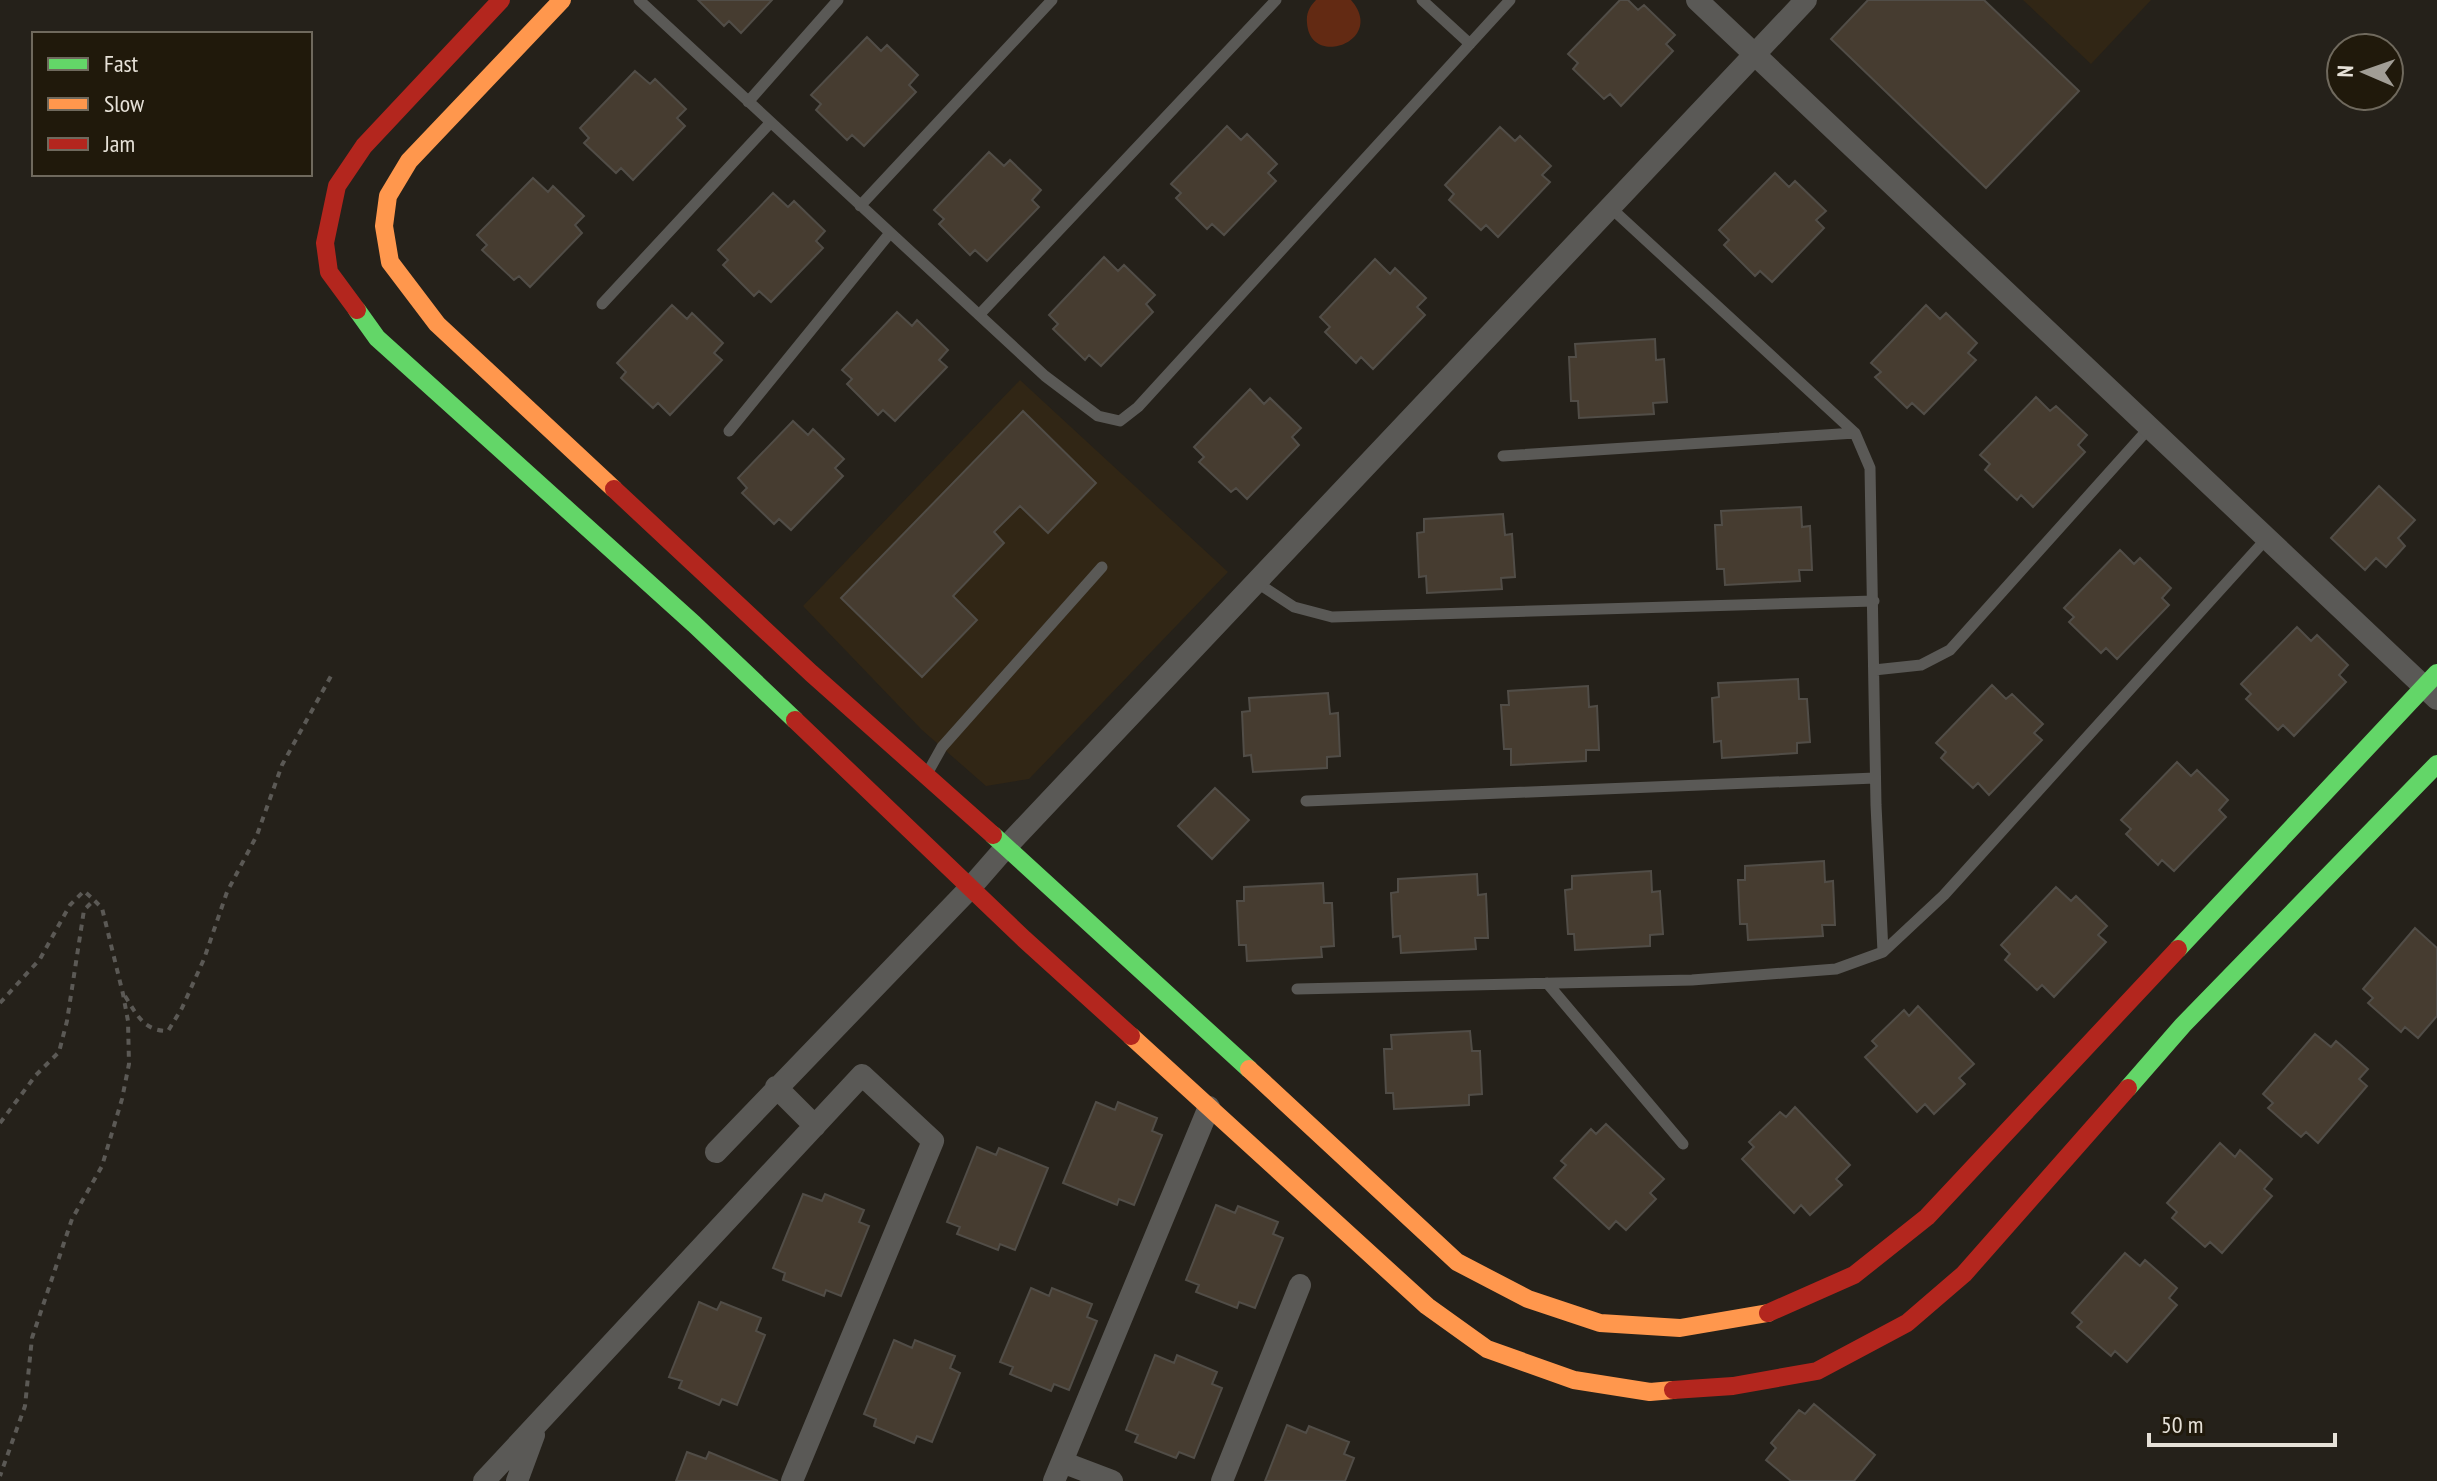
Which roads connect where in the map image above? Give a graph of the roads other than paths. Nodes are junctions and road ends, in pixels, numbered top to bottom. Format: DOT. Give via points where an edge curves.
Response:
graph roads {
  1 [pos="501,0"];
  2 [pos="562,0"];
  3 [pos="639,0"];
  4 [pos="838,0"];
  5 [pos="1052,0"];
  6 [pos="1276,0"];
  7 [pos="1422,0"];
  8 [pos="1510,0"];
  9 [pos="1697,0"];
  10 [pos="1806,0"];
  11 [pos="1470,44"];
  12 [pos="1756,54"];
  13 [pos="748,102"];
  14 [pos="770,123"];
  15 [pos="860,206"];
  16 [pos="1611,208"];
  17 [pos="890,233"];
  18 [pos="602,304"];
  19 [pos="979,315"];
  20 [pos="2150,427"];
  21 [pos="729,431"];
  22 [pos="1855,433"];
  23 [pos="1503,456"];
  24 [pos="2267,538"];
  25 [pos="1102,567"];
  26 [pos="1256,582"];
  27 [pos="1874,601"];
  28 [pos="1874,670"];
  29 [pos="2433,686"];
  30 [pos="2437,764"];
  31 [pos="926,776"];
  32 [pos="1875,778"];
  33 [pos="1306,801"];
  34 [pos="1006,847"];
  35 [pos="971,887"];
  36 [pos="1883,952"];
  37 [pos="1547,983"];
  38 [pos="1297,989"];
  39 [pos="776,1087"];
  40 [pos="1209,1107"];
  41 [pos="815,1126"];
  42 [pos="1683,1144"];
  43 [pos="716,1152"];
  44 [pos="1300,1285"];
  45 [pos="539,1423"];
  46 [pos="1058,1471"];
  47 [pos="484,1481"];
  48 [pos="517,1481"];
  49 [pos="792,1481"];
  50 [pos="1112,1481"];
  51 [pos="1222,1481"];
  1 -- 35 [label="street" via="364,146 337,186 325,243 329,272 377,338 694,624"];
  2 -- 31 [label="street" via="409,161 388,196 384,226 390,262 437,324"];
  3 -- 13 [label="lane"];
  4 -- 13 [label="lane"];
  5 -- 15 [label="lane"];
  6 -- 19 [label="lane"];
  7 -- 11 [label="lane"];
  8 -- 11 [label="lane"];
  9 -- 12 [label="street"];
  10 -- 12 [label="street"];
  11 -- 19 [label="lane" via="1120,421 1098,416"];
  12 -- 16 [label="street"];
  12 -- 20 [label="street"];
  13 -- 14 [label="lane"];
  14 -- 15 [label="lane"];
  14 -- 18 [label="lane"];
  15 -- 17 [label="lane"];
  16 -- 22 [label="lane"];
  16 -- 26 [label="street"];
  17 -- 19 [label="lane"];
  17 -- 21 [label="lane"];
  20 -- 24 [label="street"];
  20 -- 28 [label="lane" via="1950,650 1921,665"];
  22 -- 23 [label="lane"];
  22 -- 27 [label="lane" via="1870,468"];
  24 -- 29 [label="street"];
  24 -- 36 [label="lane" via="1944,895"];
  25 -- 31 [label="lane" via="942,747"];
  26 -- 27 [label="lane" via="1294,607 1332,617"];
  26 -- 34 [label="street"];
  27 -- 28 [label="lane"];
  28 -- 32 [label="lane"];
  29 -- 34 [label="street" via="1927,1217 1854,1275 1772,1312 1680,1328 1600,1323 1528,1299 1457,1262"];
  30 -- 40 [label="street" via="2183,1025 1964,1274 1907,1323 1817,1371 1733,1386 1650,1392 1574,1380 1487,1349 1427,1306"];
  31 -- 34 [label="street"];
  32 -- 33 [label="lane"];
  32 -- 36 [label="lane"];
  34 -- 35 [label="street"];
  35 -- 39 [label="street"];
  35 -- 40 [label="street"];
  36 -- 37 [label="lane" via="1836,969 1692,980"];
  37 -- 38 [label="lane"];
  37 -- 42 [label="lane"];
  39 -- 41 [label="street"];
  39 -- 43 [label="street"];
  40 -- 46 [label="street"];
  41 -- 45 [label="street"];
  41 -- 49 [label="street" via="862,1075 933,1141"];
  44 -- 51 [label="street"];
  45 -- 47 [label="street"];
  45 -- 48 [label="street"];
  46 -- 50 [label="street"];
}
